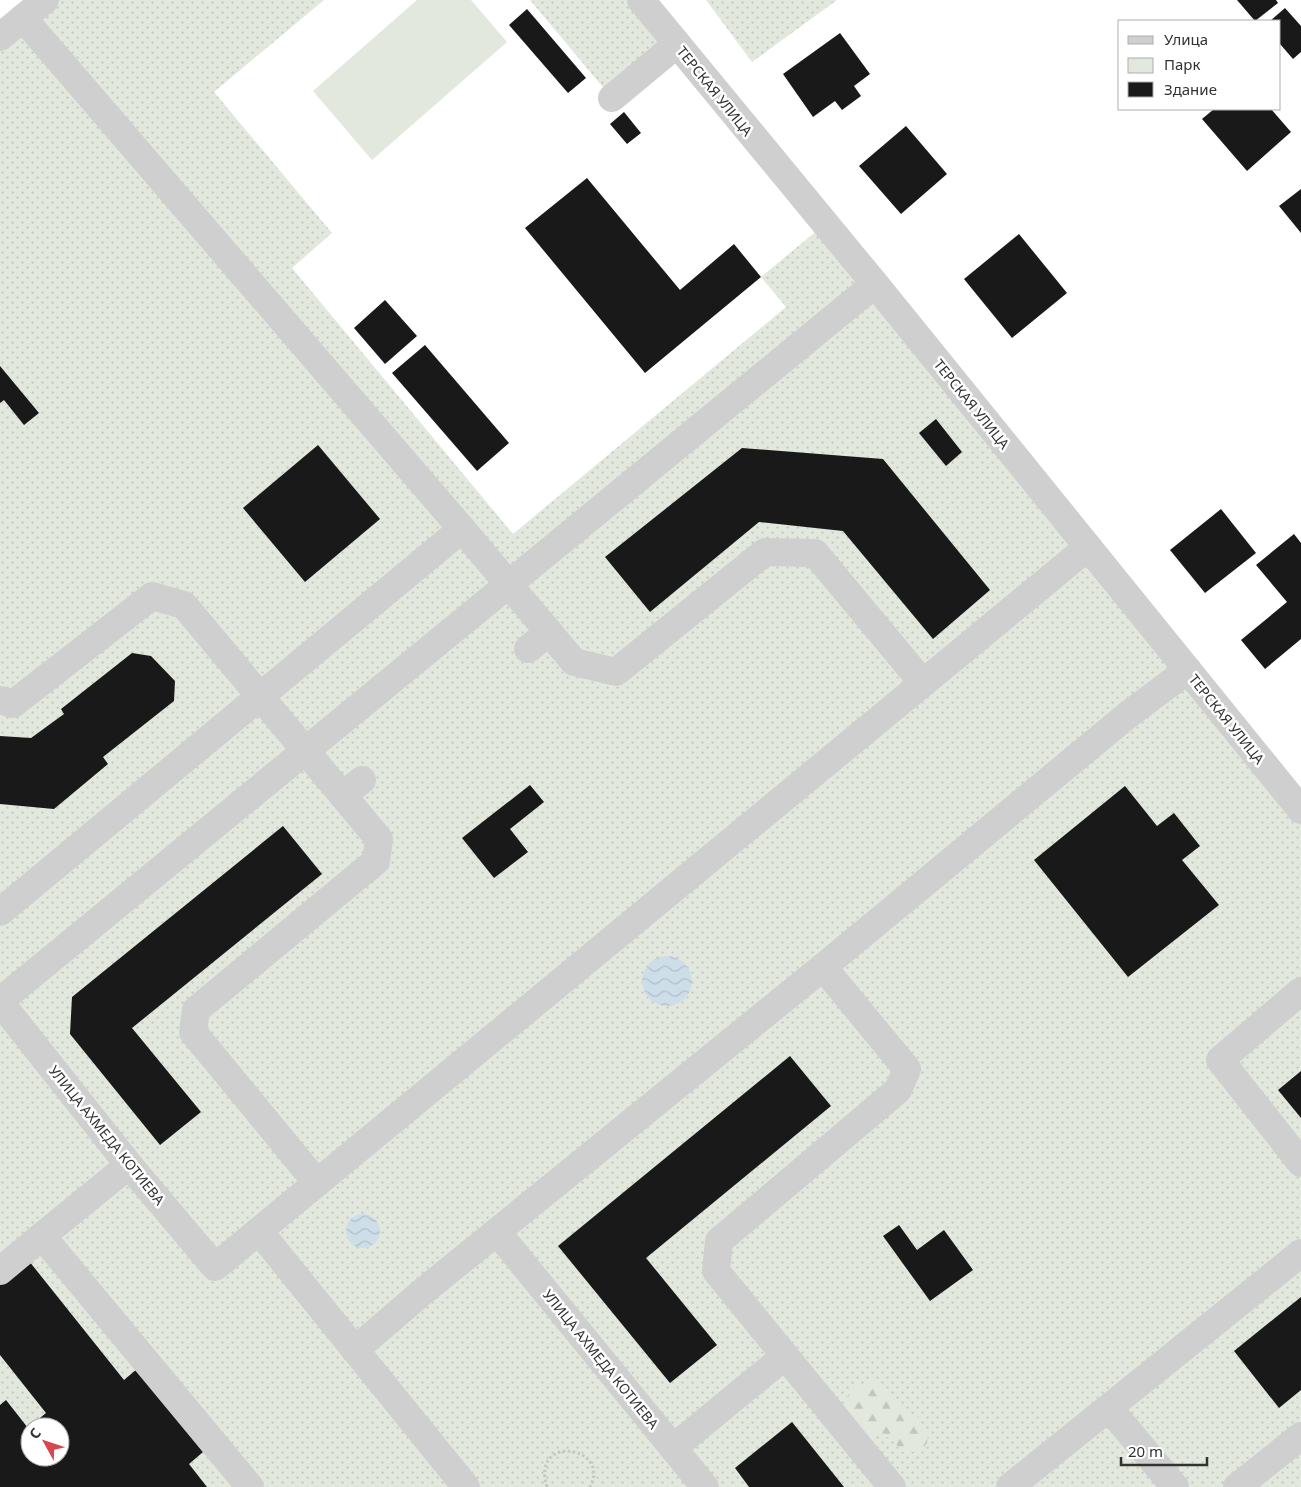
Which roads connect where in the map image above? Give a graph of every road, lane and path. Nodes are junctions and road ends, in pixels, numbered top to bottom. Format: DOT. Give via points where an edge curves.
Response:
graph roads {
  1 [pos="45,0"];
  2 [pos="641,0"];
  3 [pos="23,18"];
  4 [pos="0,37"];
  5 [pos="677,44"];
  6 [pos="612,98"];
  7 [pos="875,284"];
  8 [pos="462,529"];
  9 [pos="1088,547"];
  10 [pos="509,584"];
  11 [pos="549,632"];
  12 [pos="528,649"];
  13 [pos="1188,670"];
  14 [pos="923,683"];
  15 [pos="260,696"];
  16 [pos="0,700"];
  17 [pos="306,750"];
  18 [pos="1301,810"];
  19 [pos="0,912"];
  20 [pos="823,967"];
  21 [pos="1301,991"];
  22 [pos="0,1002"];
  23 [pos="1301,1163"];
  24 [pos="129,1165"];
  25 [pos="317,1183"];
  26 [pos="259,1231"];
  27 [pos="497,1232"];
  28 [pos="42,1236"];
  29 [pos="1301,1253"];
  30 [pos="0,1271"];
  31 [pos="355,1350"];
  32 [pos="785,1356"];
  33 [pos="1109,1408"];
  34 [pos="1301,1436"];
  35 [pos="673,1448"];
  36 [pos="250,1487"];
  37 [pos="466,1487"];
  38 [pos="546,1487"];
  39 [pos="590,1487"];
  40 [pos="705,1487"];
  41 [pos="892,1487"];
  42 [pos="1010,1487"];
  43 [pos="1175,1487"];
  44 [pos="1238,1487"];
  1 -- 3 [label="street"];
  2 -- 5 [label="street, ТЕРСКАЯ УЛИЦА"];
  3 -- 4 [label="street"];
  3 -- 8 [label="street"];
  5 -- 6 [label="street"];
  5 -- 7 [label="street, ТЕРСКАЯ УЛИЦА"];
  7 -- 9 [label="street, ТЕРСКАЯ УЛИЦА"];
  7 -- 10 [label="street"];
  8 -- 10 [label="street"];
  8 -- 15 [label="street"];
  9 -- 13 [label="street, ТЕРСКАЯ УЛИЦА"];
  9 -- 14 [label="street"];
  10 -- 11 [label="street"];
  10 -- 17 [label="street"];
  11 -- 12 [label="street"];
  11 -- 14 [label="street" via="574,662 616,672 766,552 815,553"];
  13 -- 18 [label="street, ТЕРСКАЯ УЛИЦА"];
  13 -- 20 [label="street" via="1129,714"];
  14 -- 25 [label="street"];
  15 -- 16 [label="street" via="184,605 152,596 13,704"];
  15 -- 17 [label="street"];
  15 -- 19 [label="street"];
  17 -- 22 [label="street"];
  17 -- 25 [label="street" via="352,788 379,839 376,861 196,1010 193,1032"];
  20 -- 27 [label="street"];
  20 -- 32 [label="street" via="907,1069 898,1090 719,1241 716,1271"];
  21 -- 23 [label="street" via="1220,1060"];
  22 -- 24 [label="street, УЛИЦА АХМЕДА КОТИЕВА"];
  24 -- 26 [label="street, УЛИЦА АХМЕДА КОТИЕВА" via="215,1267"];
  24 -- 28 [label="street"];
  25 -- 26 [label="street"];
  26 -- 31 [label="street"];
  27 -- 31 [label="street"];
  27 -- 35 [label="street, УЛИЦА АХМЕДА КОТИЕВА"];
  28 -- 30 [label="street"];
  28 -- 36 [label="street"];
  29 -- 33 [label="street"];
  31 -- 37 [label="street"];
  32 -- 35 [label="street"];
  32 -- 41 [label="street"];
  33 -- 42 [label="street"];
  33 -- 43 [label="street"];
  34 -- 44 [label="street"];
  35 -- 40 [label="street, УЛИЦА АХМЕДА КОТИЕВА"];
  38 -- 39 [label="path" via="545,1465 552,1456 573,1450 583,1454 590,1463 593,1474"];
}
